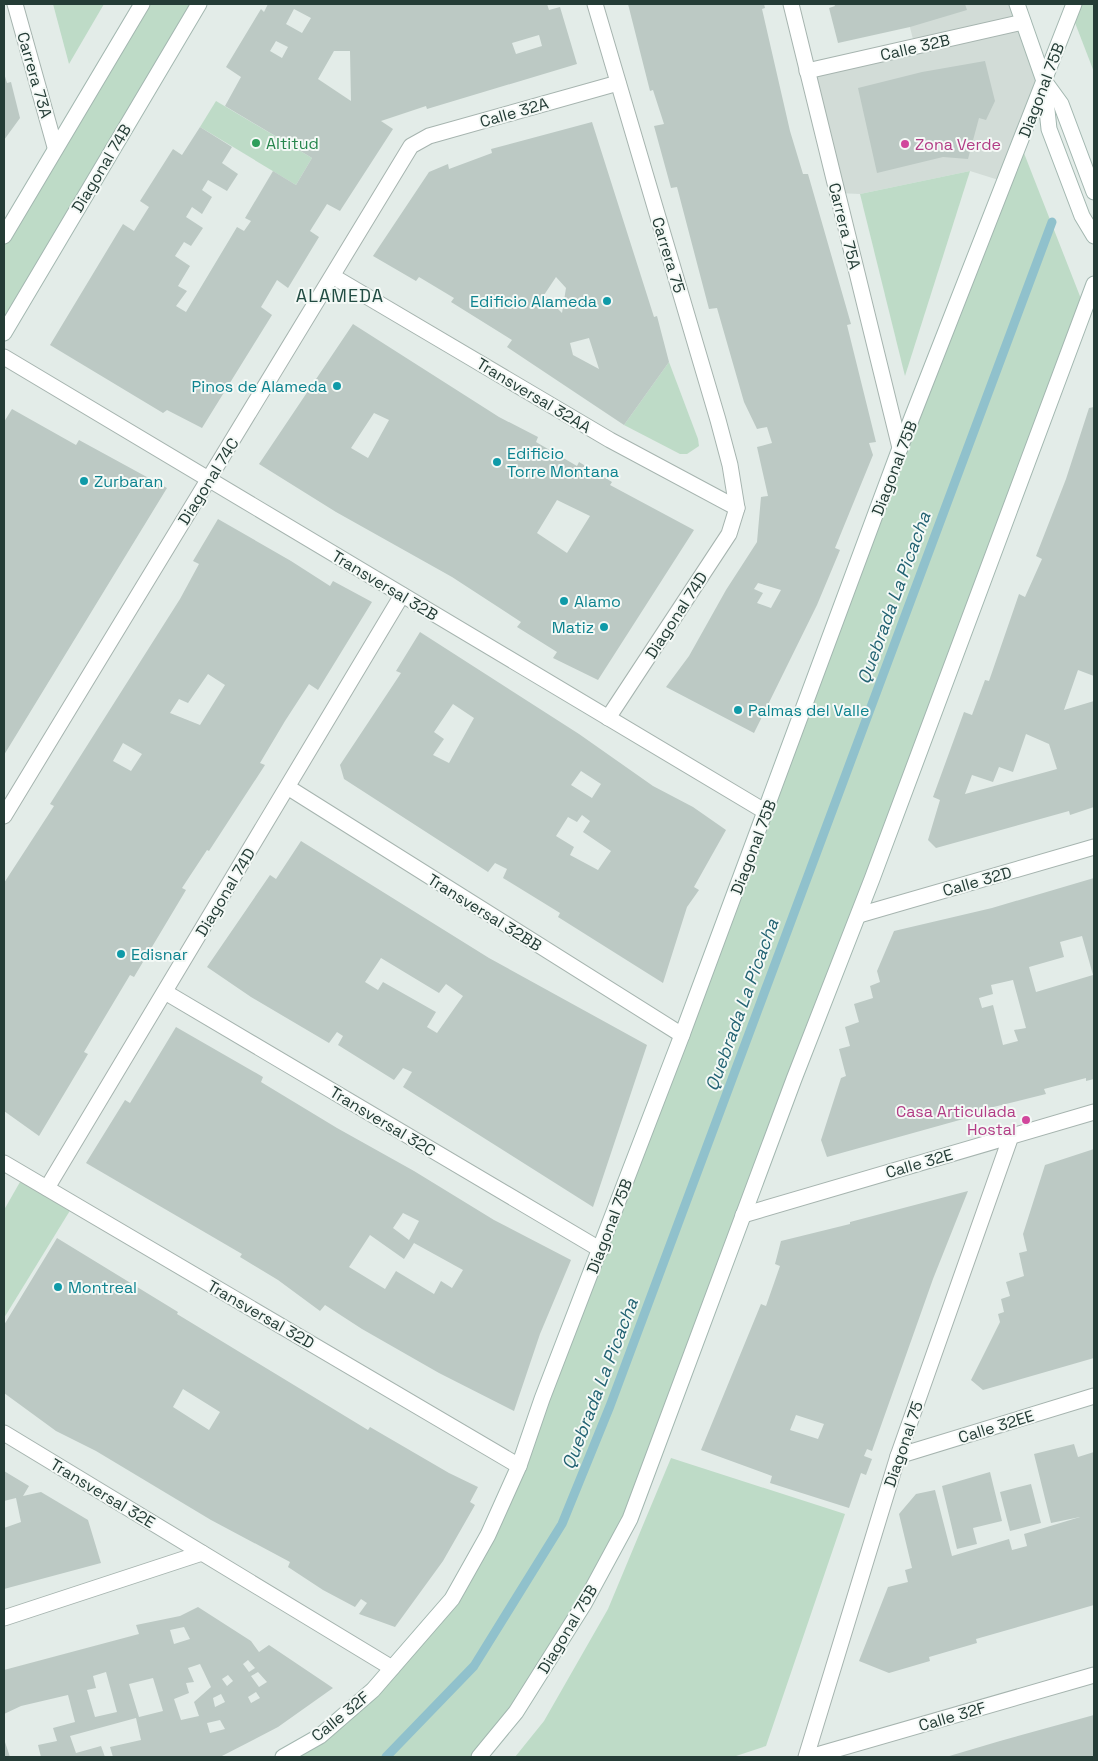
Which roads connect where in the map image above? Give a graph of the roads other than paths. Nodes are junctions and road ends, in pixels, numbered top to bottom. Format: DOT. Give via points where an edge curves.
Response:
graph roads {
  1 [pos="15,4"];
  2 [pos="142,4"];
  3 [pos="199,4"];
  4 [pos="595,4"];
  5 [pos="791,4"];
  6 [pos="1017,4"];
  7 [pos="1074,4"];
  8 [pos="1023,22"];
  9 [pos="808,72"];
  10 [pos="1044,81"];
  11 [pos="618,83"];
  12 [pos="411,146"];
  13 [pos="55,147"];
  14 [pos="1094,192"];
  15 [pos="4,236"];
  16 [pos="1094,236"];
  17 [pos="334,277"];
  18 [pos="1094,284"];
  19 [pos="4,333"];
  20 [pos="4,357"];
  21 [pos="900,448"];
  22 [pos="209,479"];
  23 [pos="737,508"];
  24 [pos="402,595"];
  25 [pos="608,718"];
  26 [pos="289,788"];
  27 [pos="766,812"];
  28 [pos="4,816"];
  29 [pos="1094,847"];
  30 [pos="859,915"];
  31 [pos="164,992"];
  32 [pos="682,1035"];
  33 [pos="1094,1112"];
  34 [pos="1011,1136"];
  35 [pos="4,1163"];
  36 [pos="47,1188"];
  37 [pos="743,1215"];
  38 [pos="601,1250"];
  39 [pos="1094,1396"];
  40 [pos="4,1433"];
  41 [pos="898,1456"];
  42 [pos="519,1466"];
  43 [pos="202,1553"];
  44 [pos="4,1618"];
  45 [pos="392,1668"];
  46 [pos="1094,1675"];
  47 [pos="283,1757"];
  48 [pos="479,1757"];
  49 [pos="806,1757"];
  50 [pos="810,1757"];
  1 -- 13 [label="street, Carrera 73A"];
  2 -- 13 [label="street"];
  3 -- 19 [label="street, Diagonal 74B"];
  4 -- 11 [label="street, Carrera 75"];
  5 -- 9 [label="street, Carrera 75A"];
  6 -- 8 [label="street"];
  7 -- 10 [label="street, Diagonal 75B"];
  8 -- 9 [label="street, Calle 32B"];
  8 -- 10 [label="street"];
  9 -- 21 [label="street, Carrera 75A"];
  10 -- 14 [label="street" via="1065,112"];
  10 -- 16 [label="street" via="1049,129 1082,216"];
  10 -- 21 [label="street, Diagonal 75B"];
  11 -- 12 [label="street, Calle 32A" via="429,136"];
  11 -- 23 [label="street, Carrera 75" via="718,420"];
  12 -- 17 [label="street, Diagonal 74C"];
  13 -- 15 [label="street"];
  17 -- 22 [label="street, Diagonal 74C"];
  17 -- 23 [label="street, Transversal 32AA" via="610,440"];
  18 -- 30 [label="street, Diagonal 75B"];
  20 -- 22 [label="street, Transversal 32B"];
  21 -- 27 [label="street, Diagonal 75B"];
  22 -- 24 [label="street, Transversal 32B"];
  22 -- 28 [label="street, Diagonal 74C"];
  23 -- 25 [label="street, Diagonal 74D" via="729,534"];
  24 -- 25 [label="street, Transversal 32B"];
  24 -- 26 [label="street, Diagonal 74D"];
  25 -- 27 [label="street, Transversal 32B"];
  26 -- 31 [label="street, Diagonal 74D"];
  26 -- 32 [label="street, Transversal 32BB"];
  27 -- 32 [label="street, Diagonal 75B"];
  29 -- 30 [label="street, Calle 32D"];
  30 -- 37 [label="street, Diagonal 75B"];
  31 -- 36 [label="street, Diagonal 74D"];
  31 -- 38 [label="street, Transversal 32C"];
  32 -- 38 [label="street, Diagonal 75B"];
  33 -- 34 [label="street, Calle 32E"];
  34 -- 37 [label="street, Calle 32E"];
  34 -- 41 [label="street, Diagonal 75"];
  35 -- 36 [label="street, Transversal 32D"];
  36 -- 42 [label="street, Transversal 32D"];
  37 -- 48 [label="street, Diagonal 75B" via="630,1519 579,1612 516,1712"];
  38 -- 42 [label="street, Diagonal 75B"];
  39 -- 41 [label="street, Calle 32EE"];
  40 -- 43 [label="street, Transversal 32E"];
  41 -- 49 [label="street, Diagonal 75"];
  42 -- 45 [label="street, Diagonal 75B" via="488,1535 452,1599"];
  43 -- 44 [label="street"];
  43 -- 45 [label="street, Transversal 32E"];
  45 -- 47 [label="street, Calle 32F" via="373,1690 320,1736"];
  46 -- 50 [label="street, Calle 32F"];
}
